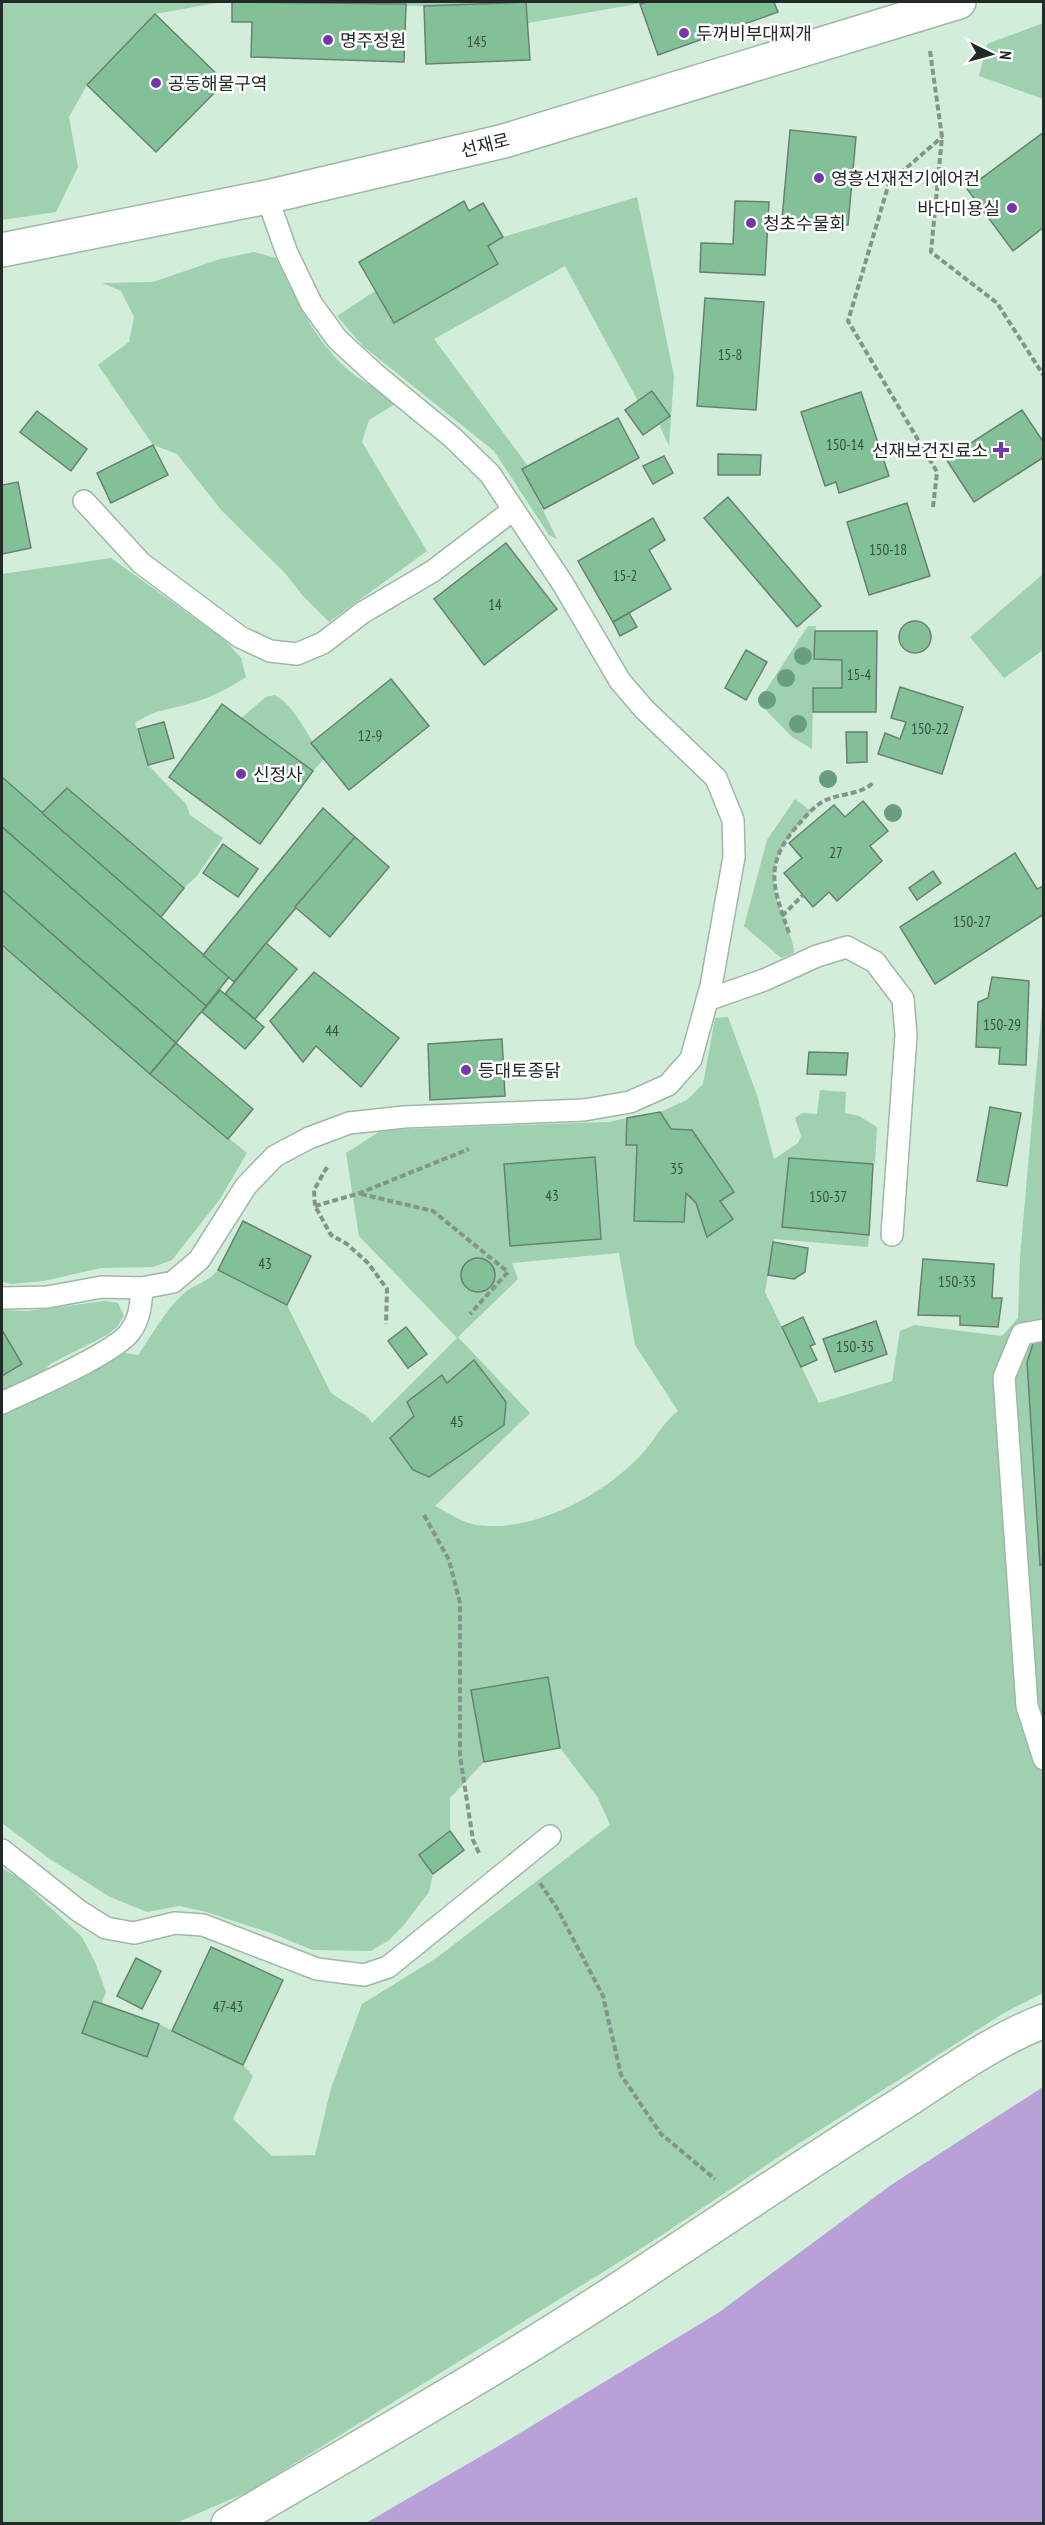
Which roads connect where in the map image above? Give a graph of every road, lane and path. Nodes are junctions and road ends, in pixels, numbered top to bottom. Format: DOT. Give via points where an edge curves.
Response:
graph roads {
  1 [pos="959,2"];
  2 [pos="924,12"];
  3 [pos="942,137"];
  4 [pos="267,197"];
  5 [pos="2,250"];
  6 [pos="1044,376"];
  7 [pos="84,501"];
  8 [pos="933,507"];
  9 [pos="513,510"];
  10 [pos="873,783"];
  11 [pos="803,895"];
  12 [pos="782,916"];
  13 [pos="791,938"];
  14 [pos="707,1000"];
  15 [pos="362,1122"];
  16 [pos="471,1148"];
  17 [pos="360,1193"];
  18 [pos="315,1206"];
  19 [pos="892,1235"];
  20 [pos="142,1288"];
  21 [pos="2,1298"];
  22 [pos="470,1314"];
  23 [pos="386,1324"];
  24 [pos="1044,1330"];
  25 [pos="2,1403"];
  26 [pos="424,1515"];
  27 [pos="1044,1759"];
  28 [pos="550,1836"];
  29 [pos="2,1850"];
  30 [pos="524,1857"];
  31 [pos="481,1858"];
  32 [pos="1044,2020"];
  33 [pos="745,2204"];
  34 [pos="228,2523"];
  1 -- 2 [label="street, 선재로"];
  2 -- 3 [label="path"];
  2 -- 4 [label="street, 선재로" via="504,141"];
  3 -- 6 [label="path" via="931,252 998,303"];
  3 -- 8 [label="path" via="889,183 848,321 937,472"];
  4 -- 5 [label="street, 선재로"];
  4 -- 9 [label="lane" via="311,303 337,339 453,438 490,474"];
  7 -- 9 [label="lane" via="141,562 240,637 270,651 297,654 323,643 362,613 433,571"];
  9 -- 14 [label="lane" via="563,584 620,681 716,778 733,820 734,857"];
  10 -- 12 [label="path" via="865,790 824,801 782,844 774,880"];
  11 -- 12 [label="path"];
  12 -- 13 [label="path"];
  14 -- 15 [label="lane" via="691,1059 668,1085 630,1102 584,1110"];
  14 -- 19 [label="lane" via="847,947 875,962 903,999 906,1035"];
  15 -- 18 [label="path" via="347,1133 324,1171 314,1190"];
  15 -- 20 [label="lane" via="309,1138 275,1156 246,1186 199,1260 173,1282"];
  16 -- 17 [label="path"];
  17 -- 18 [label="path"];
  17 -- 22 [label="path" via="433,1211 508,1272"];
  18 -- 23 [label="path" via="331,1235 368,1263 387,1289"];
  20 -- 21 [label="lane" via="102,1287 47,1297"];
  20 -- 25 [label="lane" via="141,1309 130,1332 107,1350"];
  24 -- 27 [label="lane" via="1022,1334 1004,1377 1027,1706"];
  26 -- 31 [label="path" via="449,1560 460,1603 460,1756 473,1840"];
  28 -- 30 [label="lane"];
  29 -- 30 [label="lane" via="106,1928 134,1933 175,1923 203,1925 317,1970 364,1975 388,1967"];
  30 -- 33 [label="path" via="558,1910 603,1996 621,2074 661,2134"];
  32 -- 33 [label="street" via="1017,2031"];
  33 -- 34 [label="street" via="483,2374"];
}
